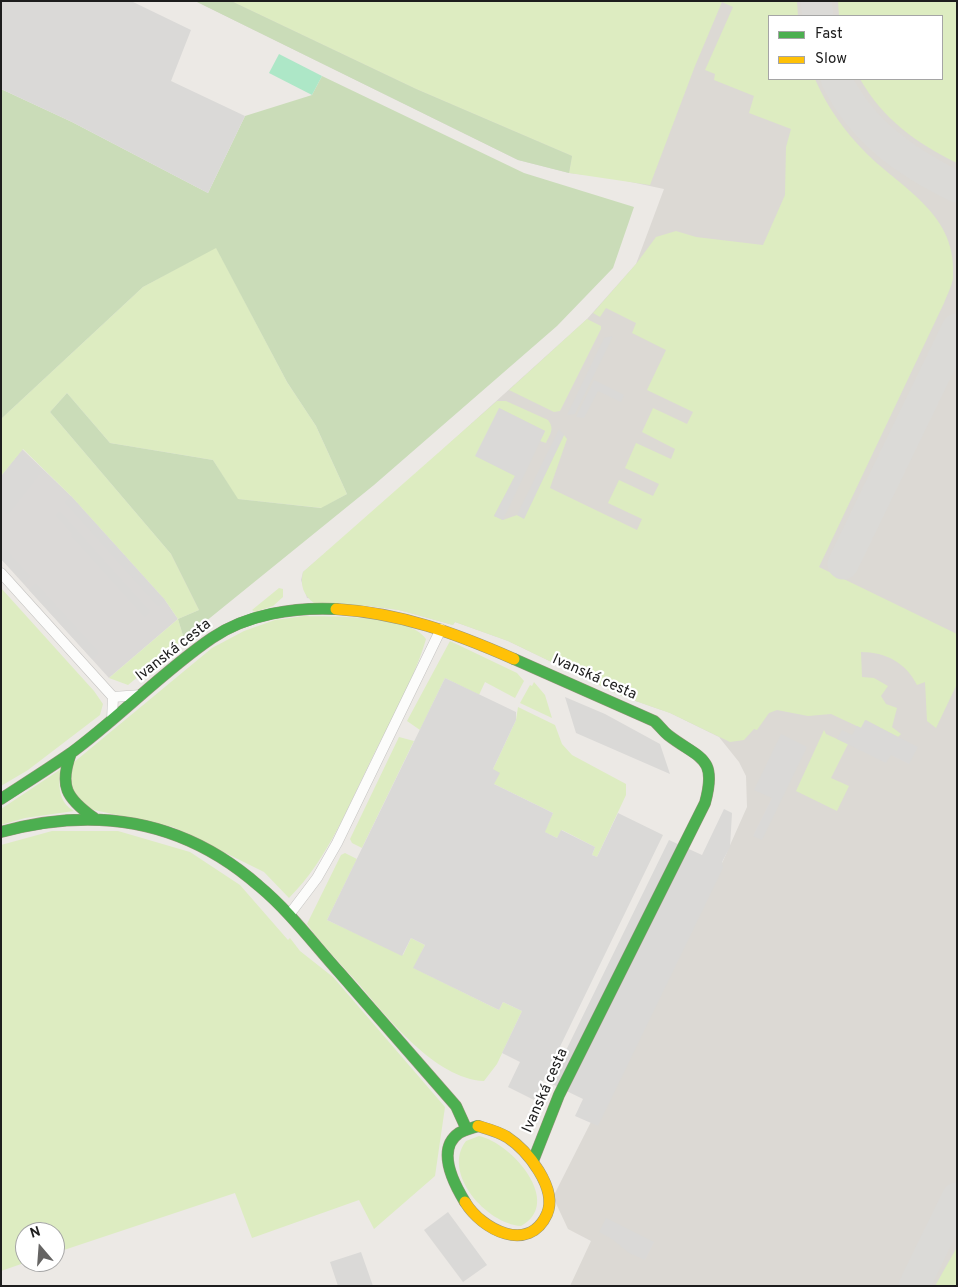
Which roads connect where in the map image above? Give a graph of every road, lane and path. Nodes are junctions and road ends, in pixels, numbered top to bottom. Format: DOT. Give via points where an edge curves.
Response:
graph roads {
  1 [pos="1,573"];
  2 [pos="441,629"];
  3 [pos="141,696"];
  4 [pos="113,697"];
  5 [pos="112,720"];
  6 [pos="71,753"];
  7 [pos="1,799"];
  8 [pos="94,818"];
  9 [pos="1,832"];
  10 [pos="289,915"];
  11 [pos="466,1128"];
  12 [pos="533,1162"];
  1 -- 4 [label="street"];
  2 -- 3 [label="street, Ivanská cesta" via="378,613 314,608 268,614 213,637"];
  2 -- 10 [label="street" via="337,843 318,878"];
  2 -- 12 [label="street, Ivanská cesta" via="654,721 669,736 698,753 707,764 711,779 705,803 560,1095"];
  3 -- 4 [label="street"];
  3 -- 5 [label="street, Ivanská cesta"];
  4 -- 5 [label="street"];
  5 -- 6 [label="street, Ivanská cesta"];
  6 -- 7 [label="street, Ivanská cesta"];
  6 -- 8 [label="street" via="64,768 66,791 75,805"];
  8 -- 9 [label="street" via="50,819"];
  8 -- 10 [label="street" via="133,823 208,849 248,876"];
  10 -- 11 [label="street" via="456,1106"];
  11 -- 12 [label="street, Ivanská cesta" via="484,1126 500,1132 519,1145"];
  11 -- 12 [label="street, Ivanská cesta" via="455,1136 449,1148 450,1171 457,1191 469,1209 498,1231 515,1236 526,1235 536,1230 546,1216 546,1191"];
}
